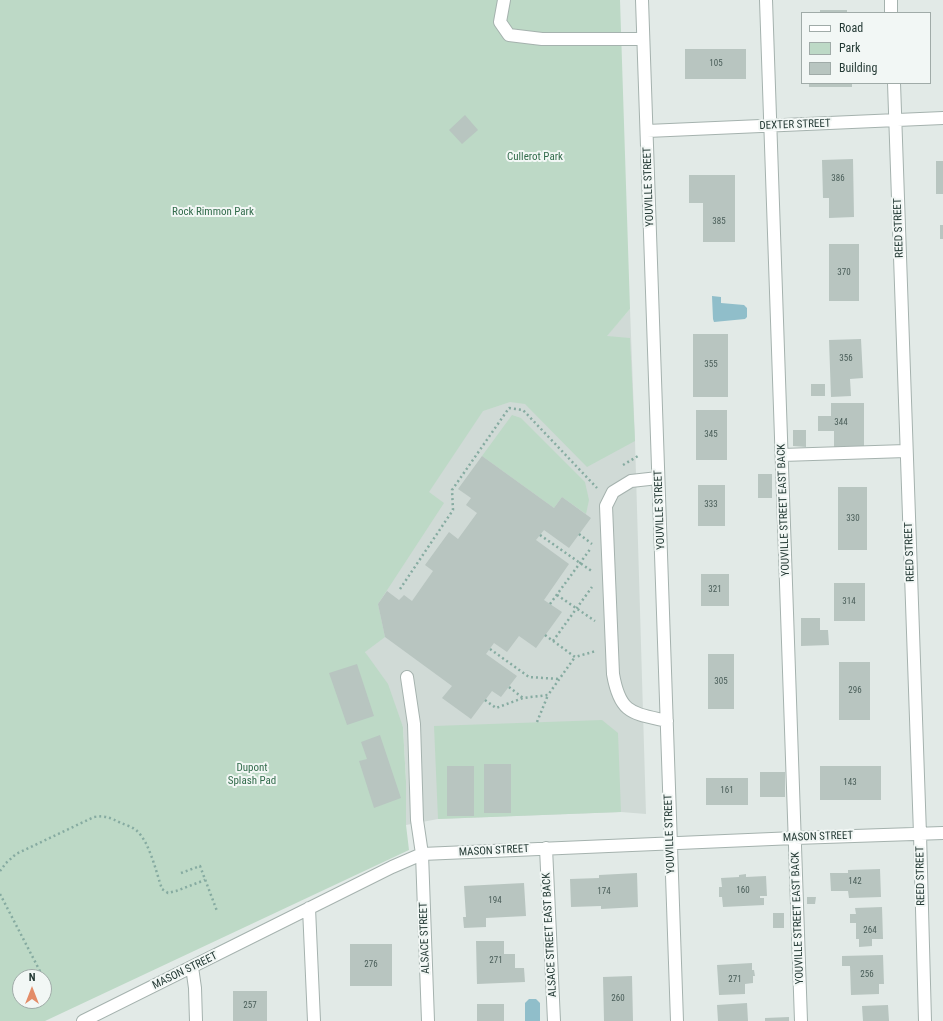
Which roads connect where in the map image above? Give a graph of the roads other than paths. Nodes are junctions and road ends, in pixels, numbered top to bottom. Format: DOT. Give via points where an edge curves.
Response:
graph roads {
  1 [pos="504,0"];
  2 [pos="642,0"];
  3 [pos="766,0"];
  4 [pos="890,0"];
  5 [pos="891,12"];
  6 [pos="643,39"];
  7 [pos="894,84"];
  8 [pos="943,118"];
  9 [pos="895,120"];
  10 [pos="772,126"];
  11 [pos="647,131"];
  12 [pos="906,451"];
  13 [pos="782,455"];
  14 [pos="658,478"];
  15 [pos="407,677"];
  16 [pos="667,721"];
  17 [pos="943,833"];
  18 [pos="920,834"];
  19 [pos="795,838"];
  20 [pos="671,843"];
  21 [pos="546,848"];
  22 [pos="422,854"];
  23 [pos="309,908"];
  24 [pos="192,967"];
  25 [pos="84,1021"];
  26 [pos="196,1021"];
  27 [pos="314,1021"];
  28 [pos="428,1021"];
  29 [pos="554,1021"];
  30 [pos="677,1021"];
  31 [pos="801,1021"];
  32 [pos="925,1021"];
  1 -- 6 [label="street" via="500,22 509,35 542,39"];
  2 -- 6 [label="street, YOUVILLE STREET"];
  3 -- 10 [label="street, YOUVILLE STREET EAST BACK"];
  4 -- 5 [label="street"];
  6 -- 11 [label="street, YOUVILLE STREET"];
  7 -- 9 [label="street, REED STREET"];
  8 -- 9 [label="street, DEXTER STREET"];
  9 -- 10 [label="street, DEXTER STREET"];
  9 -- 12 [label="street, REED STREET"];
  10 -- 11 [label="street, DEXTER STREET"];
  10 -- 13 [label="street, YOUVILLE STREET EAST BACK"];
  11 -- 14 [label="street, YOUVILLE STREET"];
  12 -- 13 [label="street"];
  12 -- 18 [label="street, REED STREET"];
  13 -- 19 [label="street, YOUVILLE STREET EAST BACK"];
  14 -- 16 [label="street, YOUVILLE STREET"];
  14 -- 16 [label="street" via="631,481 613,492 606,506 613,674 616,691 626,707 636,714"];
  15 -- 22 [label="street, ALSACE STREET" via="414,724 417,820"];
  16 -- 20 [label="street, YOUVILLE STREET"];
  17 -- 18 [label="street, MASON STREET"];
  18 -- 19 [label="street, MASON STREET"];
  18 -- 32 [label="street, REED STREET"];
  19 -- 20 [label="street, MASON STREET"];
  19 -- 31 [label="street, YOUVILLE STREET EAST BACK"];
  20 -- 21 [label="street, MASON STREET"];
  20 -- 30 [label="street, YOUVILLE STREET"];
  21 -- 22 [label="street, MASON STREET"];
  21 -- 29 [label="street, ALSACE STREET EAST BACK"];
  22 -- 23 [label="street, MASON STREET"];
  22 -- 28 [label="street, ALSACE STREET"];
  23 -- 24 [label="street, MASON STREET"];
  23 -- 27 [label="street"];
  24 -- 25 [label="street, MASON STREET"];
  24 -- 26 [label="street"];
}
